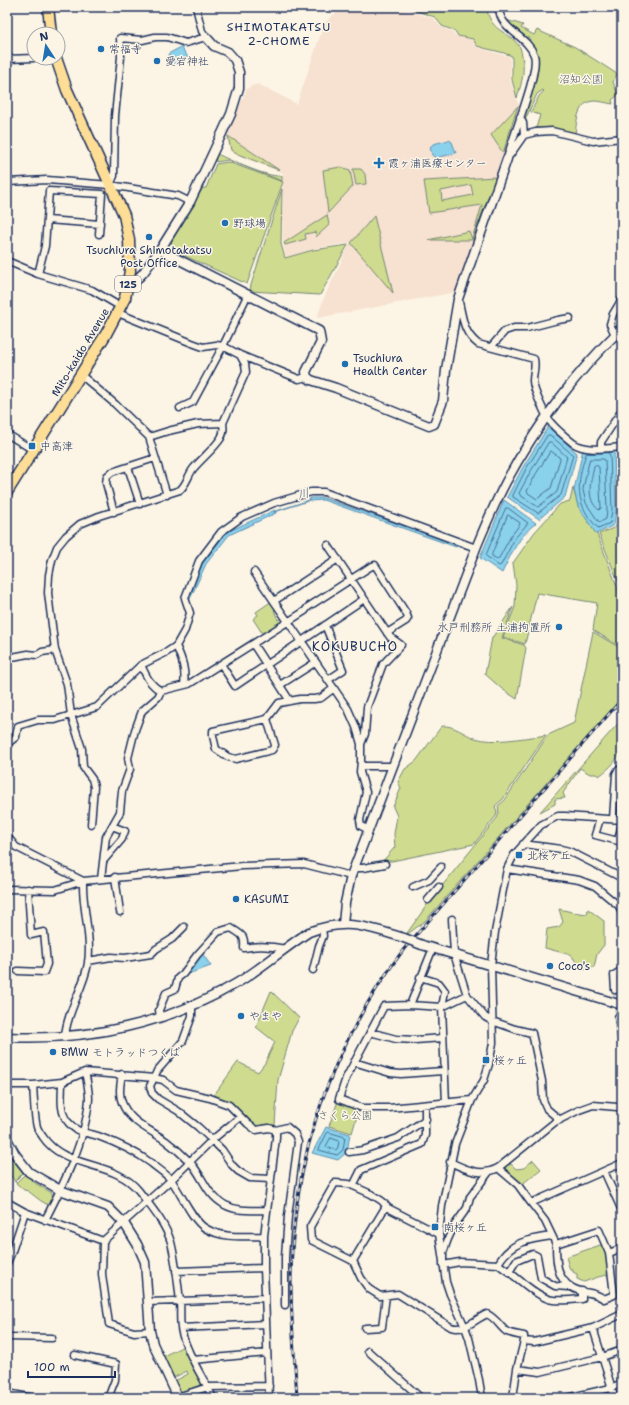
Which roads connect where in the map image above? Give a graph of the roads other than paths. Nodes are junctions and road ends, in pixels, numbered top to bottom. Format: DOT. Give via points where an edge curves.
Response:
graph roads {
  1 [pos="48,7"];
  2 [pos="196,7"];
  3 [pos="499,7"];
  4 [pos="50,26"];
  5 [pos="206,37"];
  6 [pos="26,58"];
  7 [pos="7,59"];
  8 [pos="59,66"];
  9 [pos="520,117"];
  10 [pos="524,134"];
  11 [pos="622,138"];
  12 [pos="507,159"];
  13 [pos="7,182"];
  14 [pos="110,185"];
  15 [pos="115,196"];
  16 [pos="102,197"];
  17 [pos="190,202"];
  18 [pos="47,220"];
  19 [pos="100,224"];
  20 [pos="99,234"];
  21 [pos="160,250"];
  22 [pos="7,261"];
  23 [pos="38,274"];
  24 [pos="128,282"];
  25 [pos="248,294"];
  26 [pos="458,299"];
  27 [pos="622,299"];
  28 [pos="119,310"];
  29 [pos="570,318"];
  30 [pos="622,328"];
  31 [pos="615,335"];
  32 [pos="223,346"];
  33 [pos="491,347"];
  34 [pos="240,355"];
  35 [pos="81,375"];
  36 [pos="307,377"];
  37 [pos="180,408"];
  38 [pos="622,410"];
  39 [pos="547,418"];
  40 [pos="224,423"];
  41 [pos="7,434"];
  42 [pos="148,437"];
  43 [pos="622,447"];
  44 [pos="601,448"];
  45 [pos="33,450"];
  46 [pos="155,458"];
  47 [pos="128,467"];
  48 [pos="7,492"];
  49 [pos="167,495"];
  50 [pos="140,504"];
  51 [pos="114,512"];
  52 [pos="328,545"];
  53 [pos="476,548"];
  54 [pos="338,559"];
  55 [pos="254,572"];
  56 [pos="351,579"];
  57 [pos="364,599"];
  58 [pos="274,601"];
  59 [pos="288,622"];
  60 [pos="325,625"];
  61 [pos="387,632"];
  62 [pos="301,641"];
  63 [pos="254,644"];
  64 [pos="176,646"];
  65 [pos="55,650"];
  66 [pos="7,658"];
  67 [pos="316,662"];
  68 [pos="221,664"];
  69 [pos="141,665"];
  70 [pos="267,665"];
  71 [pos="328,680"];
  72 [pos="184,685"];
  73 [pos="280,685"];
  74 [pos="334,688"];
  75 [pos="161,691"];
  76 [pos="290,701"];
  77 [pos="71,715"];
  78 [pos="267,719"];
  79 [pos="7,744"];
  80 [pos="361,744"];
  81 [pos="361,766"];
  82 [pos="393,766"];
  83 [pos="622,770"];
  84 [pos="600,819"];
  85 [pos="613,819"];
  86 [pos="622,820"];
  87 [pos="622,823"];
  88 [pos="91,824"];
  89 [pos="112,826"];
  90 [pos="369,830"];
  91 [pos="7,836"];
  92 [pos="523,844"];
  93 [pos="104,860"];
  94 [pos="385,864"];
  95 [pos="442,867"];
  96 [pos="507,869"];
  97 [pos="353,872"];
  98 [pos="115,877"];
  99 [pos="622,878"];
  100 [pos="101,879"];
  101 [pos="83,881"];
  102 [pos="413,887"];
  103 [pos="439,887"];
  104 [pos="7,889"];
  105 [pos="28,890"];
  106 [pos="428,900"];
  107 [pos="120,912"];
  108 [pos="622,913"];
  109 [pos="452,919"];
  110 [pos="343,924"];
  111 [pos="184,927"];
  112 [pos="322,928"];
  113 [pos="433,948"];
  114 [pos="286,949"];
  115 [pos="454,954"];
  116 [pos="88,960"];
  117 [pos="491,965"];
  118 [pos="313,970"];
  119 [pos="622,970"];
  120 [pos="18,971"];
  121 [pos="420,977"];
  122 [pos="615,990"];
  123 [pos="467,995"];
  124 [pos="410,1005"];
  125 [pos="622,1005"];
  126 [pos="192,1006"];
  127 [pos="442,1007"];
  128 [pos="160,1018"];
  129 [pos="618,1018"];
  130 [pos="492,1021"];
  131 [pos="370,1032"];
  132 [pos="65,1036"];
  133 [pos="7,1037"];
  134 [pos="442,1038"];
  135 [pos="622,1043"];
  136 [pos="354,1062"];
  137 [pos="443,1071"];
  138 [pos="85,1072"];
  139 [pos="122,1074"];
  140 [pos="154,1078"];
  141 [pos="62,1082"];
  142 [pos="7,1085"];
  143 [pos="33,1085"];
  144 [pos="472,1100"];
  145 [pos="446,1103"];
  146 [pos="425,1105"];
  147 [pos="622,1105"];
  148 [pos="240,1117"];
  149 [pos="426,1119"];
  150 [pos="560,1120"];
  151 [pos="276,1130"];
  152 [pos="83,1133"];
  153 [pos="7,1139"];
  154 [pos="212,1140"];
  155 [pos="349,1152"];
  156 [pos="73,1159"];
  157 [pos="190,1162"];
  158 [pos="450,1162"];
  159 [pos="622,1163"];
  160 [pos="498,1168"];
  161 [pos="604,1171"];
  162 [pos="489,1172"];
  163 [pos="270,1179"];
  164 [pos="171,1180"];
  165 [pos="353,1186"];
  166 [pos="60,1190"];
  167 [pos="7,1202"];
  168 [pos="147,1202"];
  169 [pos="531,1203"];
  170 [pos="386,1206"];
  171 [pos="266,1210"];
  172 [pos="622,1211"];
  173 [pos="25,1212"];
  174 [pos="45,1220"];
  175 [pos="124,1222"];
  176 [pos="438,1234"];
  177 [pos="264,1236"];
  178 [pos="552,1236"];
  179 [pos="103,1241"];
  180 [pos="556,1244"];
  181 [pos="622,1248"];
  182 [pos="10,1249"];
  183 [pos="609,1253"];
  184 [pos="353,1261"];
  185 [pos="7,1263"];
  186 [pos="498,1264"];
  187 [pos="443,1265"];
  188 [pos="264,1268"];
  189 [pos="176,1271"];
  190 [pos="509,1272"];
  191 [pos="569,1287"];
  192 [pos="582,1291"];
  193 [pos="386,1296"];
  194 [pos="265,1298"];
  195 [pos="148,1302"];
  196 [pos="180,1302"];
  197 [pos="285,1305"];
  198 [pos="622,1314"];
  199 [pos="266,1324"];
  200 [pos="466,1327"];
  201 [pos="181,1328"];
  202 [pos="365,1328"];
  203 [pos="593,1328"];
  204 [pos="150,1331"];
  205 [pos="7,1337"];
  206 [pos="52,1338"];
  207 [pos="524,1341"];
  208 [pos="622,1350"];
  209 [pos="368,1351"];
  210 [pos="267,1353"];
  211 [pos="75,1355"];
  212 [pos="602,1357"];
  213 [pos="193,1360"];
  214 [pos="517,1369"];
  215 [pos="622,1383"];
  216 [pos="269,1386"];
  217 [pos="208,1387"];
  218 [pos="611,1388"];
  219 [pos="7,1393"];
  220 [pos="176,1397"];
  221 [pos="34,1398"];
  222 [pos="108,1398"];
  223 [pos="214,1398"];
  224 [pos="269,1398"];
  225 [pos="421,1398"];
  226 [pos="482,1398"];
  227 [pos="513,1398"];
  228 [pos="567,1398"];
  229 [pos="615,1398"];
  1 -- 4 [label="highway"];
  2 -- 5 [label="street"];
  3 -- 9 [label="street" via="502,20 530,47 536,60 533,79"];
  5 -- 14 [label="street" via="186,43 167,37 142,40 120,38 114,176"];
  5 -- 17 [label="street" via="214,46 228,52 235,60 239,72 239,88 231,114"];
  6 -- 7 [label="street"];
  8 -- 14 [label="highway, Mito-kaido Avenue / 125"];
  9 -- 10 [label="street"];
  9 -- 12 [label="street"];
  10 -- 11 [label="street" via="552,130 593,140"];
  10 -- 12 [label="street"];
  12 -- 26 [label="street"];
  13 -- 14 [label="street" via="47,180"];
  14 -- 15 [label="highway, Mito-kaido Avenue / 125"];
  14 -- 17 [label="street" via="178,196"];
  15 -- 16 [label="street"];
  15 -- 24 [label="highway, Mito-kaido Avenue / 125" via="124,215 129,240"];
  16 -- 18 [label="street" via="102,194 49,191"];
  16 -- 19 [label="street"];
  17 -- 21 [label="street"];
  18 -- 19 [label="street"];
  18 -- 23 [label="street" via="45,246"];
  19 -- 20 [label="street"];
  21 -- 24 [label="street" via="139,278"];
  21 -- 25 [label="street"];
  22 -- 23 [label="street"];
  23 -- 28 [label="street" via="92,290"];
  24 -- 28 [label="highway, Mito-kaido Avenue / 125"];
  25 -- 32 [label="street"];
  25 -- 36 [label="street" via="319,331 321,342 306,372"];
  26 -- 33 [label="street" via="463,325 468,334 478,344"];
  26 -- 36 [label="street" via="443,401 434,424 424,425"];
  27 -- 31 [label="street" via="610,324"];
  28 -- 32 [label="street" via="203,347 216,344"];
  28 -- 35 [label="highway, Mito-kaido Avenue / 125"];
  29 -- 33 [label="street" via="527,328 505,330"];
  30 -- 31 [label="street"];
  31 -- 39 [label="street" via="574,380"];
  32 -- 34 [label="street"];
  32 -- 37 [label="street" via="193,402"];
  33 -- 39 [label="street" via="534,359 534,387"];
  34 -- 36 [label="street" via="298,379"];
  34 -- 40 [label="street" via="246,372"];
  35 -- 42 [label="street"];
  35 -- 45 [label="highway, Mito-kaido Avenue / 125"];
  38 -- 44 [label="street" via="601,442"];
  39 -- 44 [label="street" via="577,446"];
  39 -- 53 [label="street" via="533,436 507,481"];
  40 -- 42 [label="street" via="198,424"];
  40 -- 49 [label="street" via="221,438 194,468 184,486"];
  41 -- 45 [label="street"];
  42 -- 46 [label="street"];
  43 -- 44 [label="street"];
  45 -- 48 [label="highway, Mito-kaido Avenue / 125"];
  46 -- 47 [label="street"];
  46 -- 49 [label="street"];
  47 -- 50 [label="street"];
  47 -- 51 [label="street" via="107,476 106,483"];
  49 -- 50 [label="street"];
  50 -- 51 [label="street"];
  51 -- 65 [label="street" via="80,524 57,547 49,575 48,593"];
  52 -- 54 [label="street"];
  53 -- 64 [label="street" via="324,492 311,492 274,503 242,517 221,532 200,560 185,598 190,613 186,630"];
  53 -- 82 [label="street"];
  54 -- 56 [label="street"];
  54 -- 58 [label="street"];
  55 -- 58 [label="street"];
  56 -- 57 [label="street"];
  56 -- 59 [label="street"];
  56 -- 61 [label="street" via="374,565 377,568 408,618"];
  57 -- 60 [label="street"];
  57 -- 61 [label="street"];
  58 -- 59 [label="street"];
  59 -- 62 [label="street"];
  59 -- 63 [label="street"];
  60 -- 62 [label="street"];
  60 -- 71 [label="street" via="343,670"];
  61 -- 80 [label="street" via="401,645 383,664 367,707 365,734"];
  62 -- 67 [label="street"];
  62 -- 70 [label="street"];
  63 -- 68 [label="street"];
  63 -- 70 [label="street"];
  64 -- 69 [label="street"];
  64 -- 72 [label="street" via="182,660"];
  65 -- 66 [label="street"];
  65 -- 77 [label="street" via="67,684"];
  67 -- 71 [label="street"];
  67 -- 73 [label="street"];
  68 -- 70 [label="street" via="235,686"];
  68 -- 72 [label="street"];
  69 -- 75 [label="street" via="147,678"];
  69 -- 77 [label="street" via="97,707"];
  70 -- 73 [label="street"];
  71 -- 74 [label="street"];
  72 -- 75 [label="street"];
  73 -- 76 [label="street"];
  74 -- 76 [label="street" via="321,698"];
  74 -- 80 [label="street" via="348,709"];
  75 -- 89 [label="street" via="142,711 135,730 128,758 130,769 122,792 120,812"];
  76 -- 78 [label="street" via="279,703"];
  77 -- 79 [label="street" via="18,726 16,737"];
  77 -- 88 [label="street" via="82,749 83,767 92,779 94,787"];
  78 -- 78 [label="street" via="275,745 272,750 236,759 216,749 213,731"];
  80 -- 81 [label="street"];
  81 -- 82 [label="street"];
  81 -- 90 [label="street" via="360,772 366,792 360,820 362,826"];
  82 -- 90 [label="street"];
  83 -- 85 [label="street" via="618,770 616,774"];
  84 -- 85 [label="street"];
  84 -- 87 [label="street" via="595,835 618,841"];
  84 -- 92 [label="street" via="558,816 541,825"];
  85 -- 86 [label="street"];
  89 -- 93 [label="street" via="106,837"];
  89 -- 93 [label="street" via="125,832"];
  90 -- 97 [label="street"];
  91 -- 101 [label="street" via="16,847"];
  92 -- 96 [label="street"];
  92 -- 99 [label="street" via="562,849"];
  93 -- 100 [label="street"];
  94 -- 97 [label="street"];
  95 -- 102 [label="street" via="429,880"];
  96 -- 108 [label="street" via="579,880 595,886 619,906"];
  96 -- 117 [label="street"];
  97 -- 98 [label="street" via="304,864 242,866"];
  97 -- 110 [label="street" via="345,903"];
  98 -- 100 [label="street"];
  98 -- 107 [label="street"];
  100 -- 101 [label="street"];
  101 -- 105 [label="street" via="55,890"];
  101 -- 116 [label="street" via="90,947"];
  103 -- 106 [label="street"];
  104 -- 105 [label="street"];
  105 -- 120 [label="street" via="30,935 44,932 46,964 44,972"];
  109 -- 115 [label="street"];
  110 -- 112 [label="street"];
  110 -- 113 [label="street, bridge" via="375,929"];
  111 -- 116 [label="street" via="151,954"];
  112 -- 114 [label="street" via="309,932"];
  112 -- 118 [label="street" via="323,936"];
  113 -- 115 [label="street"];
  113 -- 121 [label="street"];
  114 -- 126 [label="street" via="236,983"];
  114 -- 128 [label="street" via="259,946 244,948 245,940 241,934 231,928 218,932 178,978 175,989 166,993 159,1010"];
  115 -- 117 [label="street"];
  115 -- 123 [label="street"];
  116 -- 132 [label="street"];
  117 -- 125 [label="street"];
  117 -- 130 [label="street"];
  119 -- 122 [label="street" via="614,976"];
  121 -- 124 [label="street"];
  121 -- 127 [label="street" via="439,983 445,991"];
  123 -- 127 [label="street"];
  123 -- 130 [label="street" via="485,1017"];
  124 -- 127 [label="street"];
  124 -- 131 [label="street" via="384,1006"];
  126 -- 128 [label="street"];
  126 -- 140 [label="street" via="192,1016 183,1041"];
  127 -- 134 [label="street"];
  128 -- 132 [label="street" via="98,1033"];
  129 -- 135 [label="street"];
  130 -- 144 [label="street" via="492,1055 484,1080"];
  130 -- 150 [label="street" via="532,1033 543,1100 547,1109"];
  131 -- 134 [label="street" via="396,1040"];
  131 -- 136 [label="street"];
  132 -- 133 [label="street"];
  134 -- 137 [label="street"];
  136 -- 137 [label="street" via="390,1074"];
  136 -- 146 [label="street" via="339,1099 362,1108"];
  137 -- 145 [label="street"];
  138 -- 139 [label="street"];
  138 -- 141 [label="street"];
  138 -- 152 [label="street" via="89,1099"];
  139 -- 140 [label="street"];
  139 -- 157 [label="street" via="119,1092 123,1106 131,1117 165,1140"];
  140 -- 148 [label="street" via="163,1080 176,1090 229,1105"];
  140 -- 154 [label="street" via="150,1086 152,1093"];
  141 -- 143 [label="street"];
  141 -- 152 [label="street" via="63,1115"];
  142 -- 143 [label="street"];
  143 -- 156 [label="street" via="37,1128 46,1142"];
  144 -- 145 [label="street"];
  144 -- 158 [label="street"];
  145 -- 146 [label="street"];
  146 -- 149 [label="street"];
  147 -- 150 [label="street" via="593,1105"];
  148 -- 151 [label="street" via="256,1130"];
  148 -- 154 [label="street"];
  149 -- 155 [label="street" via="398,1138"];
  149 -- 165 [label="street" via="422,1144 361,1170"];
  150 -- 160 [label="street"];
  151 -- 163 [label="street"];
  151 -- 197 [label="street" via="287,1127 295,1134 298,1142 288,1216"];
  152 -- 156 [label="street"];
  152 -- 164 [label="street" via="96,1135 129,1149"];
  153 -- 166 [label="street" via="29,1172"];
  154 -- 157 [label="street"];
  154 -- 163 [label="street" via="238,1171 250,1178"];
  156 -- 166 [label="street"];
  156 -- 168 [label="street" via="106,1169 130,1182"];
  157 -- 164 [label="street"];
  157 -- 171 [label="street" via="218,1201 237,1210"];
  158 -- 162 [label="street" via="469,1171"];
  158 -- 176 [label="street"];
  159 -- 161 [label="street"];
  160 -- 162 [label="street"];
  160 -- 169 [label="street" via="518,1185"];
  161 -- 169 [label="street"];
  161 -- 172 [label="street"];
  162 -- 187 [label="street" via="470,1197 467,1208 454,1226 444,1253"];
  163 -- 171 [label="street"];
  164 -- 168 [label="street"];
  164 -- 177 [label="street" via="196,1220 204,1227 224,1236"];
  165 -- 170 [label="street" via="371,1194"];
  165 -- 184 [label="street" via="335,1183 310,1227 311,1240"];
  166 -- 174 [label="street"];
  166 -- 175 [label="street" via="108,1207"];
  167 -- 173 [label="street"];
  168 -- 175 [label="street"];
  168 -- 189 [label="street" via="168,1237"];
  169 -- 178 [label="street" via="545,1221"];
  170 -- 176 [label="street"];
  170 -- 184 [label="street"];
  171 -- 177 [label="street"];
  173 -- 174 [label="street"];
  173 -- 182 [label="street"];
  174 -- 179 [label="street"];
  175 -- 179 [label="street"];
  175 -- 195 [label="street" via="145,1262"];
  176 -- 187 [label="street"];
  177 -- 188 [label="street"];
  178 -- 180 [label="street"];
  178 -- 186 [label="street" via="530,1239 515,1245 503,1255"];
  179 -- 204 [label="street" via="102,1274 109,1324 134,1332"];
  180 -- 183 [label="street" via="599,1230"];
  180 -- 191 [label="street" via="557,1269"];
  181 -- 183 [label="street"];
  182 -- 185 [label="street"];
  183 -- 192 [label="street" via="614,1295 604,1299 594,1293"];
  184 -- 193 [label="street" via="369,1289 380,1296"];
  186 -- 187 [label="street" via="460,1262"];
  186 -- 190 [label="street"];
  187 -- 200 [label="street" via="450,1294"];
  188 -- 189 [label="street"];
  188 -- 194 [label="street"];
  189 -- 196 [label="street"];
  190 -- 191 [label="street" via="516,1260 533,1254 537,1256 540,1278 555,1286"];
  190 -- 192 [label="street" via="528,1288 552,1300 582,1299"];
  191 -- 192 [label="street"];
  193 -- 200 [label="street" via="398,1294 451,1328"];
  193 -- 202 [label="street" via="382,1327"];
  194 -- 196 [label="street"];
  194 -- 199 [label="street"];
  195 -- 196 [label="street"];
  195 -- 204 [label="street"];
  196 -- 201 [label="street"];
  198 -- 203 [label="street"];
  199 -- 201 [label="street"];
  199 -- 210 [label="street"];
  200 -- 207 [label="street" via="487,1314 509,1333 524,1336"];
  200 -- 226 [label="street"];
  201 -- 213 [label="street"];
  203 -- 207 [label="street" via="534,1342"];
  203 -- 212 [label="street"];
  204 -- 220 [label="street"];
  205 -- 206 [label="street"];
  207 -- 214 [label="street"];
  208 -- 212 [label="street"];
  209 -- 225 [label="street"];
  210 -- 213 [label="street"];
  210 -- 216 [label="street"];
  211 -- 222 [label="street" via="116,1364 115,1380"];
  212 -- 214 [label="street" via="540,1372"];
  212 -- 218 [label="street"];
  213 -- 217 [label="street"];
  214 -- 227 [label="street"];
  215 -- 218 [label="street"];
  216 -- 217 [label="street"];
  216 -- 224 [label="street"];
  217 -- 220 [label="street"];
  217 -- 223 [label="street"];
  218 -- 228 [label="street"];
  218 -- 229 [label="street"];
  219 -- 221 [label="street"];
}
